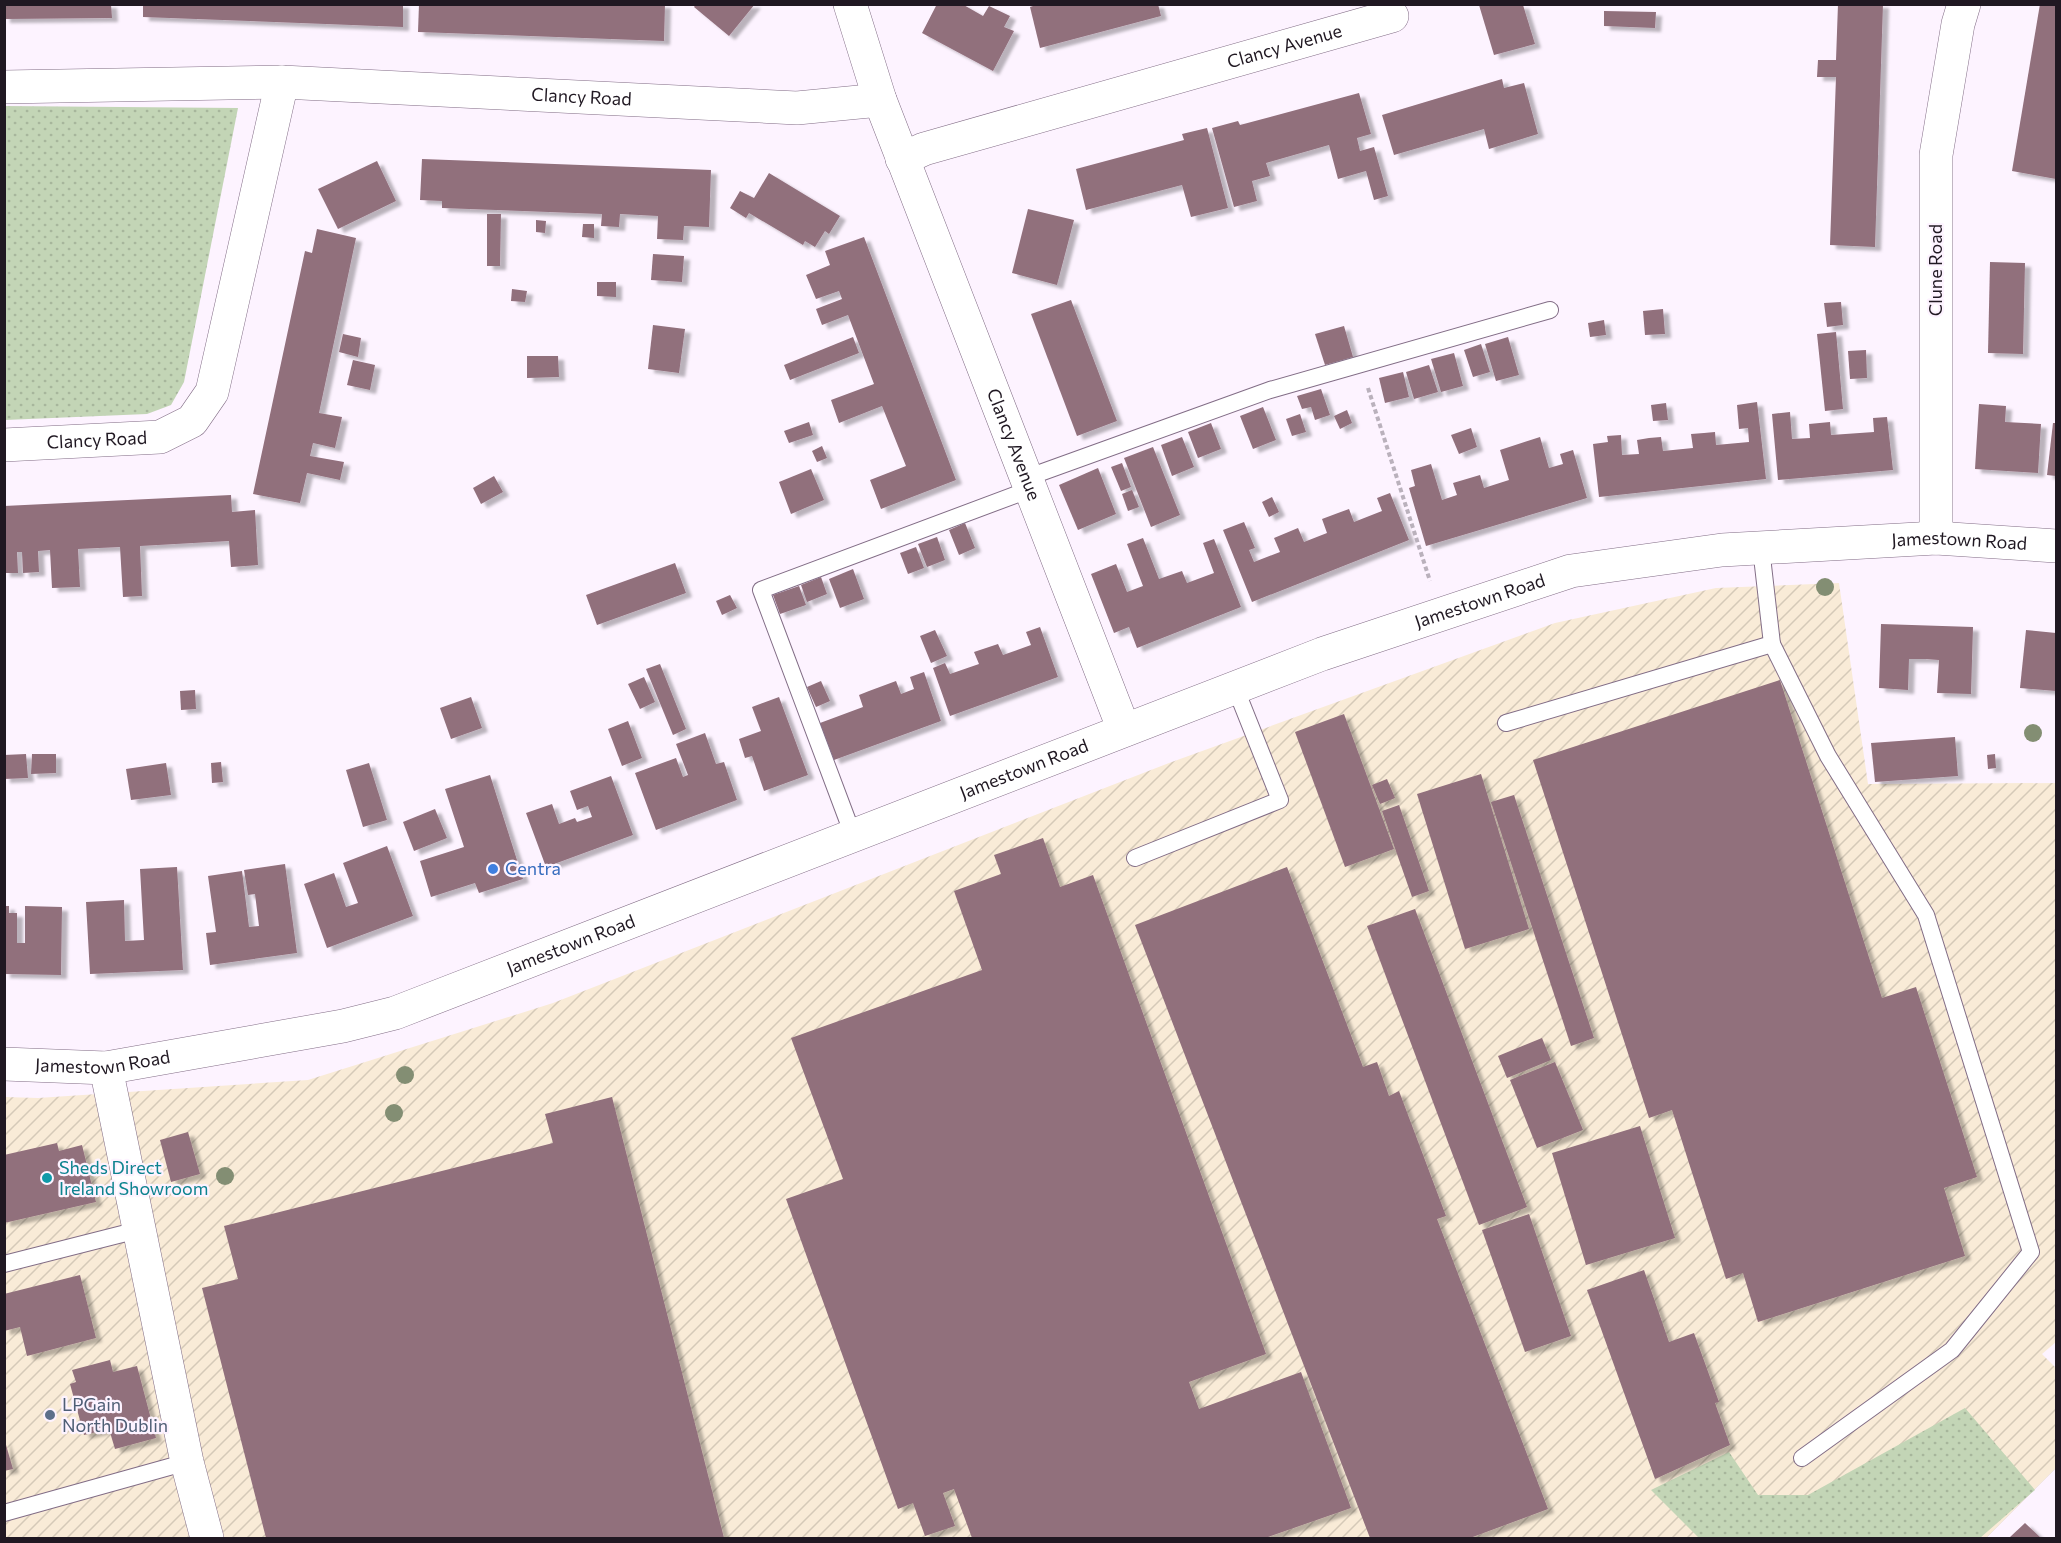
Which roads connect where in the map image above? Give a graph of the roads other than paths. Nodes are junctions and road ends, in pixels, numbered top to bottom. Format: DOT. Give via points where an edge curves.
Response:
graph roads {
  1 [pos="850,4"];
  2 [pos="1964,4"];
  3 [pos="1392,16"];
  4 [pos="282,82"];
  5 [pos="4,87"];
  6 [pos="880,100"];
  7 [pos="902,159"];
  8 [pos="1550,310"];
  9 [pos="4,445"];
  10 [pos="1029,484"];
  11 [pos="1936,538"];
  12 [pos="2056,546"];
  13 [pos="1761,548"];
  14 [pos="1772,644"];
  15 [pos="1235,687"];
  16 [pos="1506,723"];
  17 [pos="1124,730"];
  18 [pos="853,835"];
  19 [pos="1135,858"];
  20 [pos="4,1064"];
  21 [pos="106,1068"];
  22 [pos="138,1230"];
  23 [pos="4,1264"];
  24 [pos="1802,1458"];
  25 [pos="187,1462"];
  26 [pos="4,1513"];
  27 [pos="207,1539"];
  1 -- 6 [label="street, Clancy Avenue"];
  2 -- 11 [label="street, Clune Road" via="1936,155"];
  3 -- 7 [label="street, Clancy Avenue" via="924,149"];
  4 -- 5 [label="street, Clancy Road"];
  4 -- 6 [label="street, Clancy Road" via="797,108"];
  4 -- 9 [label="street, Clancy Road" via="212,392 192,421 160,436"];
  6 -- 7 [label="street, Clancy Avenue"];
  7 -- 10 [label="street, Clancy Avenue"];
  8 -- 10 [label="lane" via="1270,390"];
  10 -- 17 [label="street, Clancy Avenue"];
  10 -- 18 [label="lane" via="761,590"];
  11 -- 12 [label="street, Jamestown Road"];
  11 -- 13 [label="street, Jamestown Road"];
  13 -- 14 [label="lane"];
  13 -- 15 [label="street, Jamestown Road" via="1571,571"];
  14 -- 16 [label="lane"];
  14 -- 24 [label="lane" via="1828,756 1926,915 2031,1252 1952,1350"];
  15 -- 17 [label="street, Jamestown Road"];
  15 -- 19 [label="lane" via="1280,801"];
  17 -- 18 [label="street, Jamestown Road"];
  18 -- 21 [label="street, Jamestown Road" via="395,1013 343,1026"];
  20 -- 21 [label="street, Jamestown Road"];
  21 -- 22 [label="street"];
  22 -- 23 [label="lane"];
  22 -- 25 [label="street"];
  25 -- 26 [label="lane"];
  25 -- 27 [label="street"];
}
